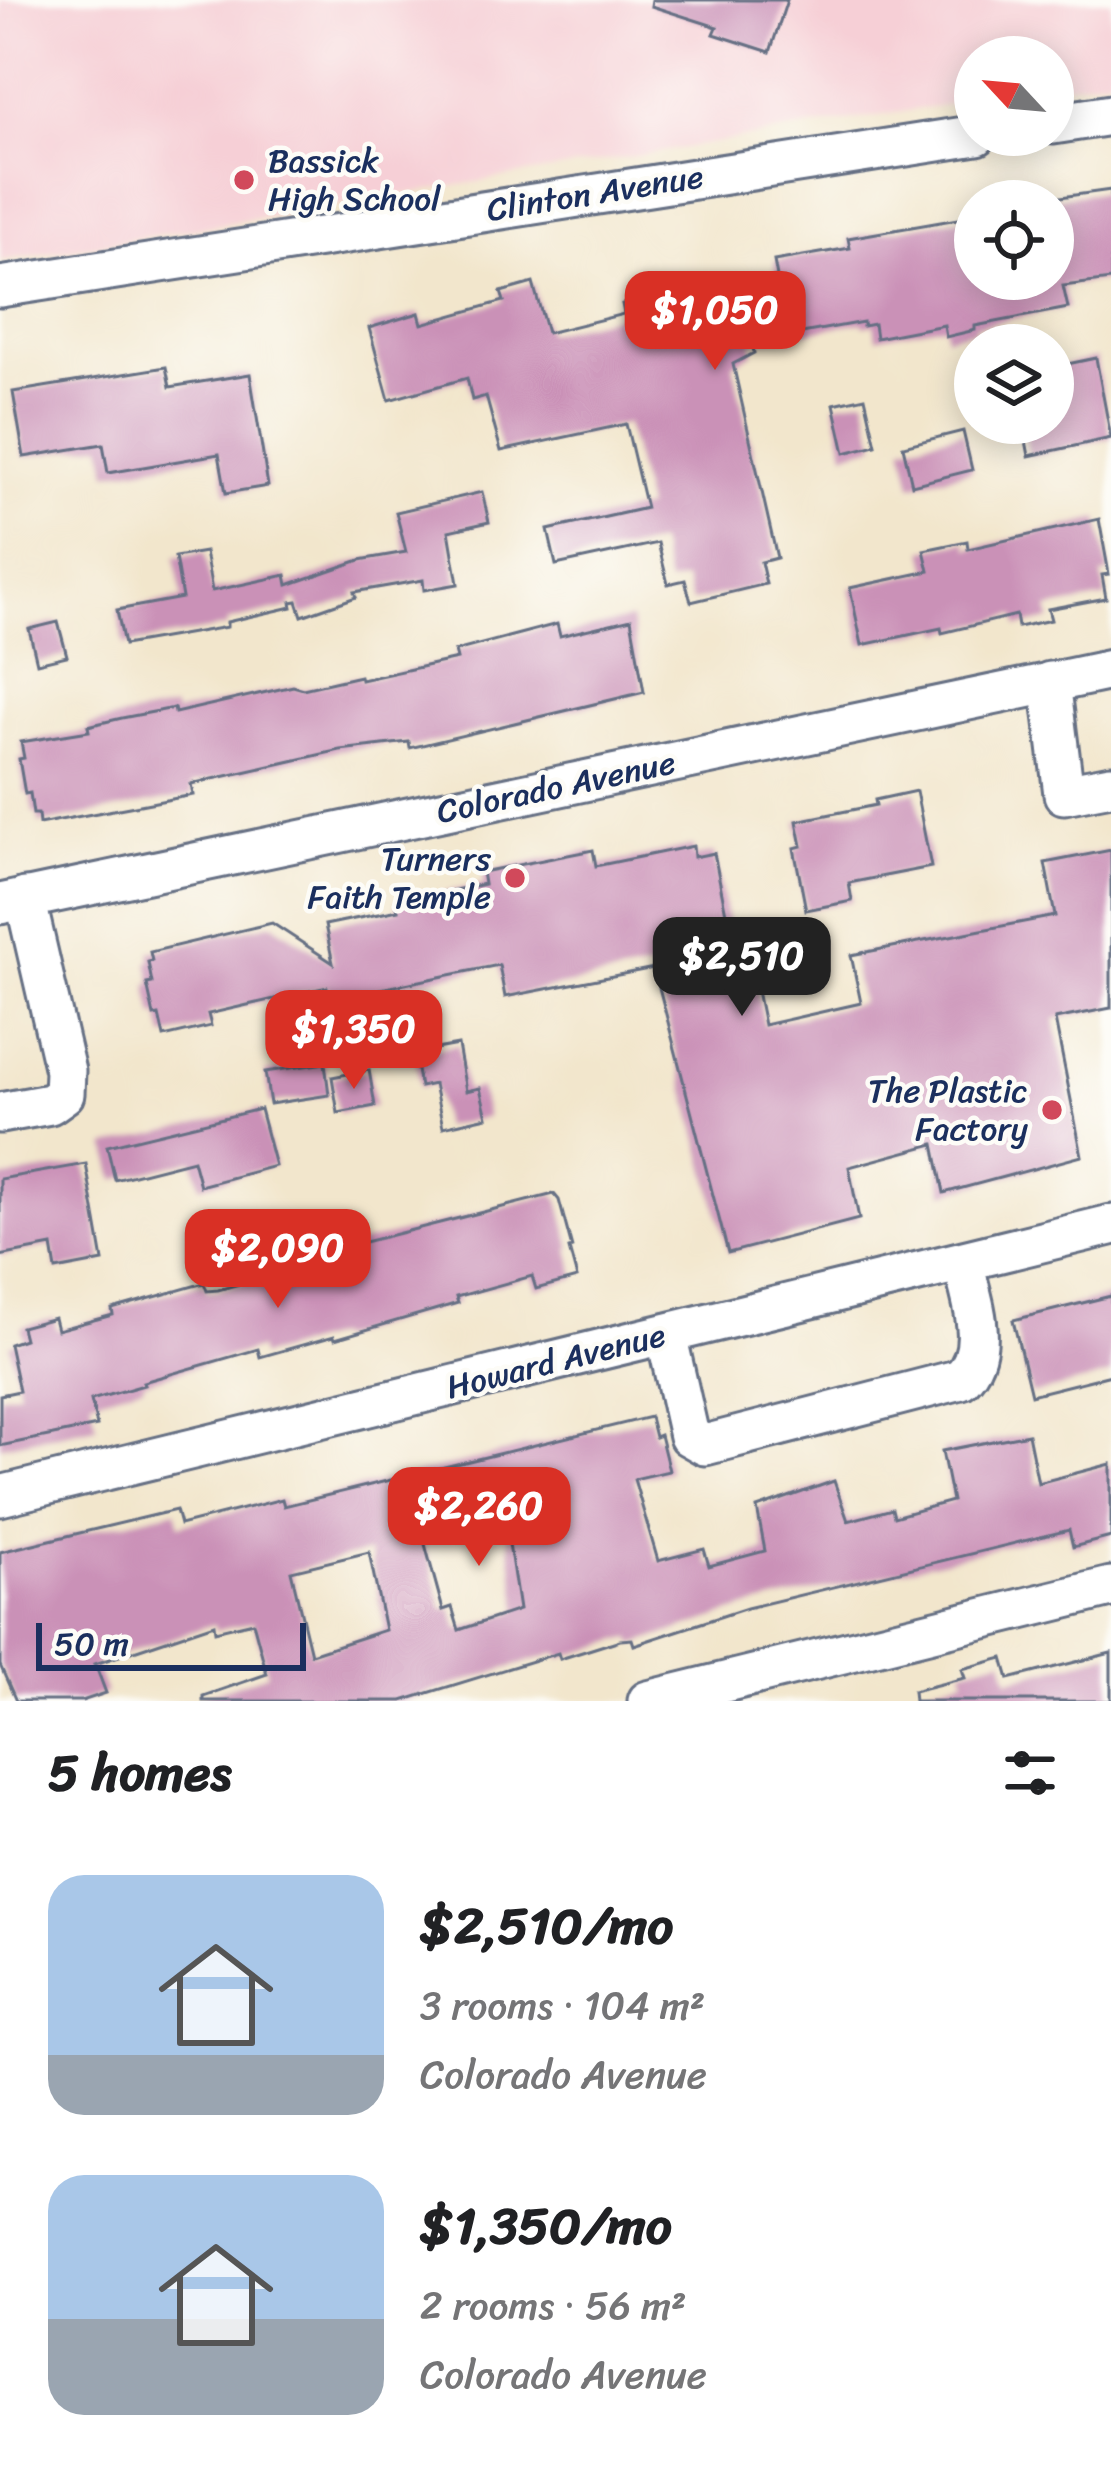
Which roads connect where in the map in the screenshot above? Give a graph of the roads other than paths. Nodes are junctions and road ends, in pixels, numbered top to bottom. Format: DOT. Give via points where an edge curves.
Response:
graph roads {
  1 [pos="1111,115"];
  2 [pos="1074,121"];
  3 [pos="954,139"];
  4 [pos="0,286"];
  5 [pos="1111,670"];
  6 [pos="1050,682"];
  7 [pos="1111,785"];
  8 [pos="13,901"];
  9 [pos="0,1113"];
  10 [pos="1111,1225"];
  11 [pos="963,1262"];
  12 [pos="666,1334"];
  13 [pos="0,1496"];
  14 [pos="1111,1587"];
  15 [pos="648,1701"];
  1 -- 2 [label="street"];
  3 -- 4 [label="street, Clinton Avenue"];
  5 -- 6 [label="street, Colorado Avenue"];
  6 -- 7 [label="street" via="1064,794"];
  6 -- 8 [label="street, Colorado Avenue"];
  8 -- 9 [label="street" via="65,1071 64,1094"];
  10 -- 11 [label="street, Howard Avenue"];
  11 -- 12 [label="street, Howard Avenue"];
  11 -- 12 [label="street" via="980,1343 961,1379 705,1445 688,1436"];
  12 -- 13 [label="street, Howard Avenue"];
  14 -- 15 [label="street"];
}
